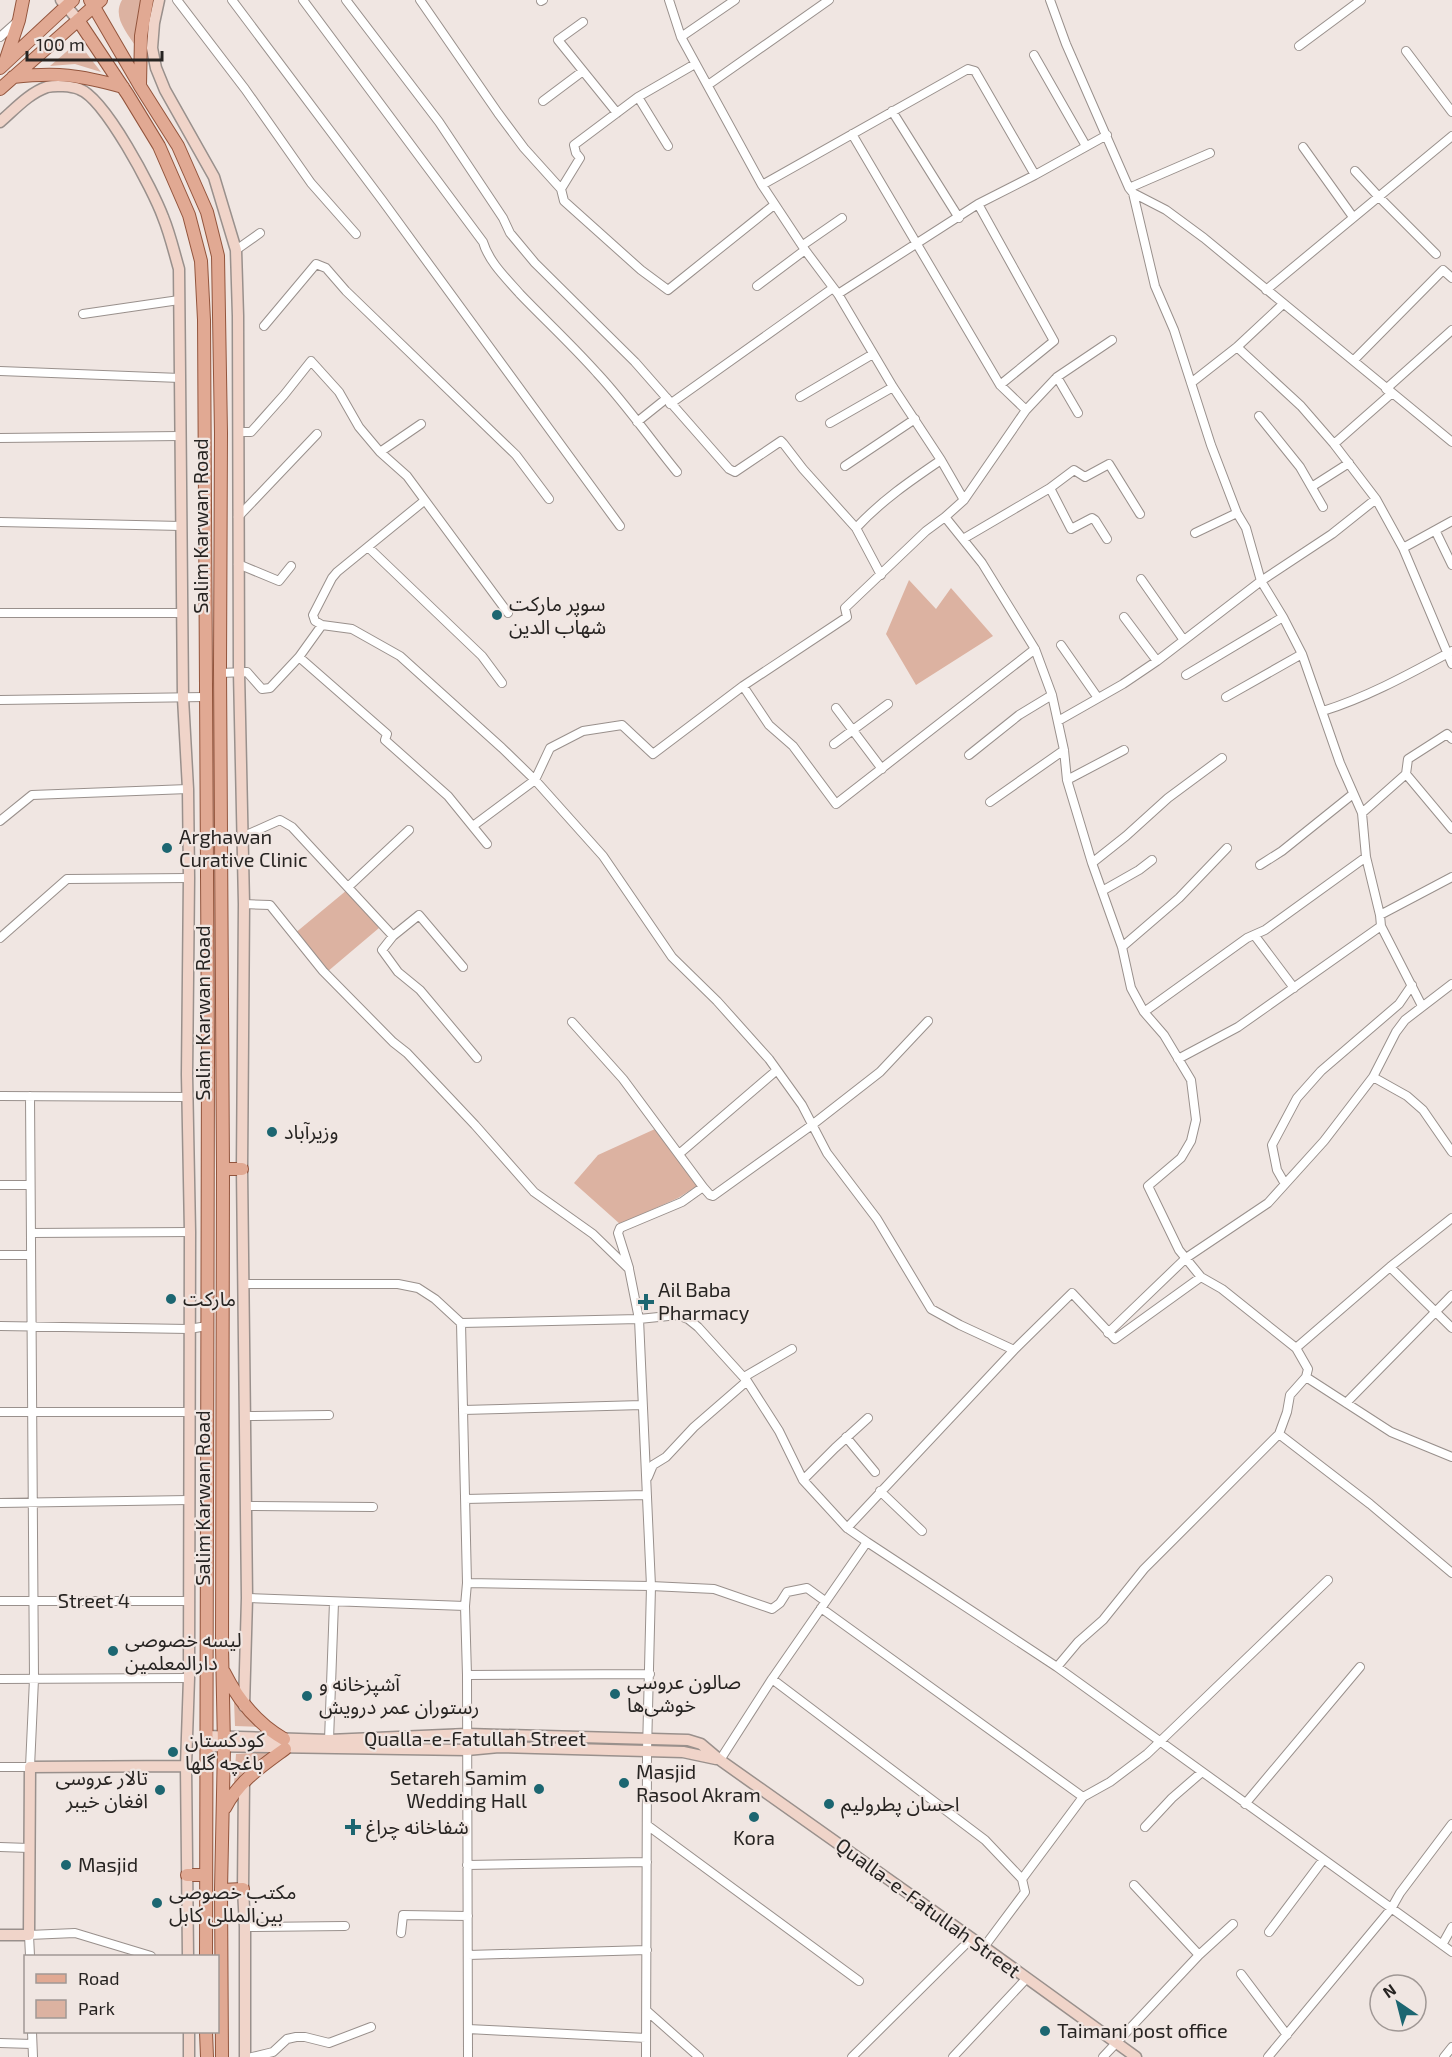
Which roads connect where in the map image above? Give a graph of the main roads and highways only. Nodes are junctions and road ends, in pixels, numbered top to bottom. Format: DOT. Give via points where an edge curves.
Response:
graph roads {
  1 [pos="23,0"];
  2 [pos="147,0"];
  3 [pos="67,2"];
  4 [pos="95,2"];
  5 [pos="78,20"];
  6 [pos="2,66"];
  7 [pos="13,77"];
  8 [pos="140,86"];
  9 [pos="123,87"];
  10 [pos="0,89"];
  11 [pos="208,1056"];
  12 [pos="222,1058"];
  13 [pos="223,1169"];
  14 [pos="242,1169"];
  15 [pos="222,1670"];
  16 [pos="223,1811"];
  17 [pos="187,1875"];
  18 [pos="206,1875"];
  19 [pos="243,1889"];
  20 [pos="221,1890"];
  21 [pos="206,1955"];
  22 [pos="206,2033"];
  23 [pos="207,2057"];
  24 [pos="222,2057"];
  1 -- 6 [label="main road"];
  2 -- 8 [label="main road" via="141,36"];
  3 -- 6 [label="main road"];
  4 -- 5 [label="main road"];
  4 -- 8 [label="main road, Salim Karwan Road"];
  5 -- 7 [label="main road"];
  5 -- 9 [label="main road, Salim Karwan Road"];
  7 -- 9 [label="main road" via="68,74"];
  7 -- 10 [label="main road"];
  8 -- 12 [label="main road, Salim Karwan Road" via="178,146 207,212 218,256"];
  9 -- 11 [label="main road, Salim Karwan Road" via="159,146 189,215 201,261"];
  11 -- 12 [label="main road"];
  11 -- 18 [label="main road, Salim Karwan Road"];
  12 -- 13 [label="main road, Salim Karwan Road"];
  13 -- 14 [label="main road"];
  13 -- 15 [label="main road, Salim Karwan Road"];
  15 -- 16 [label="main road, Salim Karwan Road"];
  15 -- 16 [label="main road" via="244,1706 285,1744 233,1792"];
  16 -- 20 [label="main road, Salim Karwan Road"];
  17 -- 18 [label="main road"];
  18 -- 21 [label="main road, Salim Karwan Road"];
  19 -- 20 [label="main road"];
  20 -- 24 [label="main road, Salim Karwan Road"];
  22 -- 23 [label="main road"];
}
